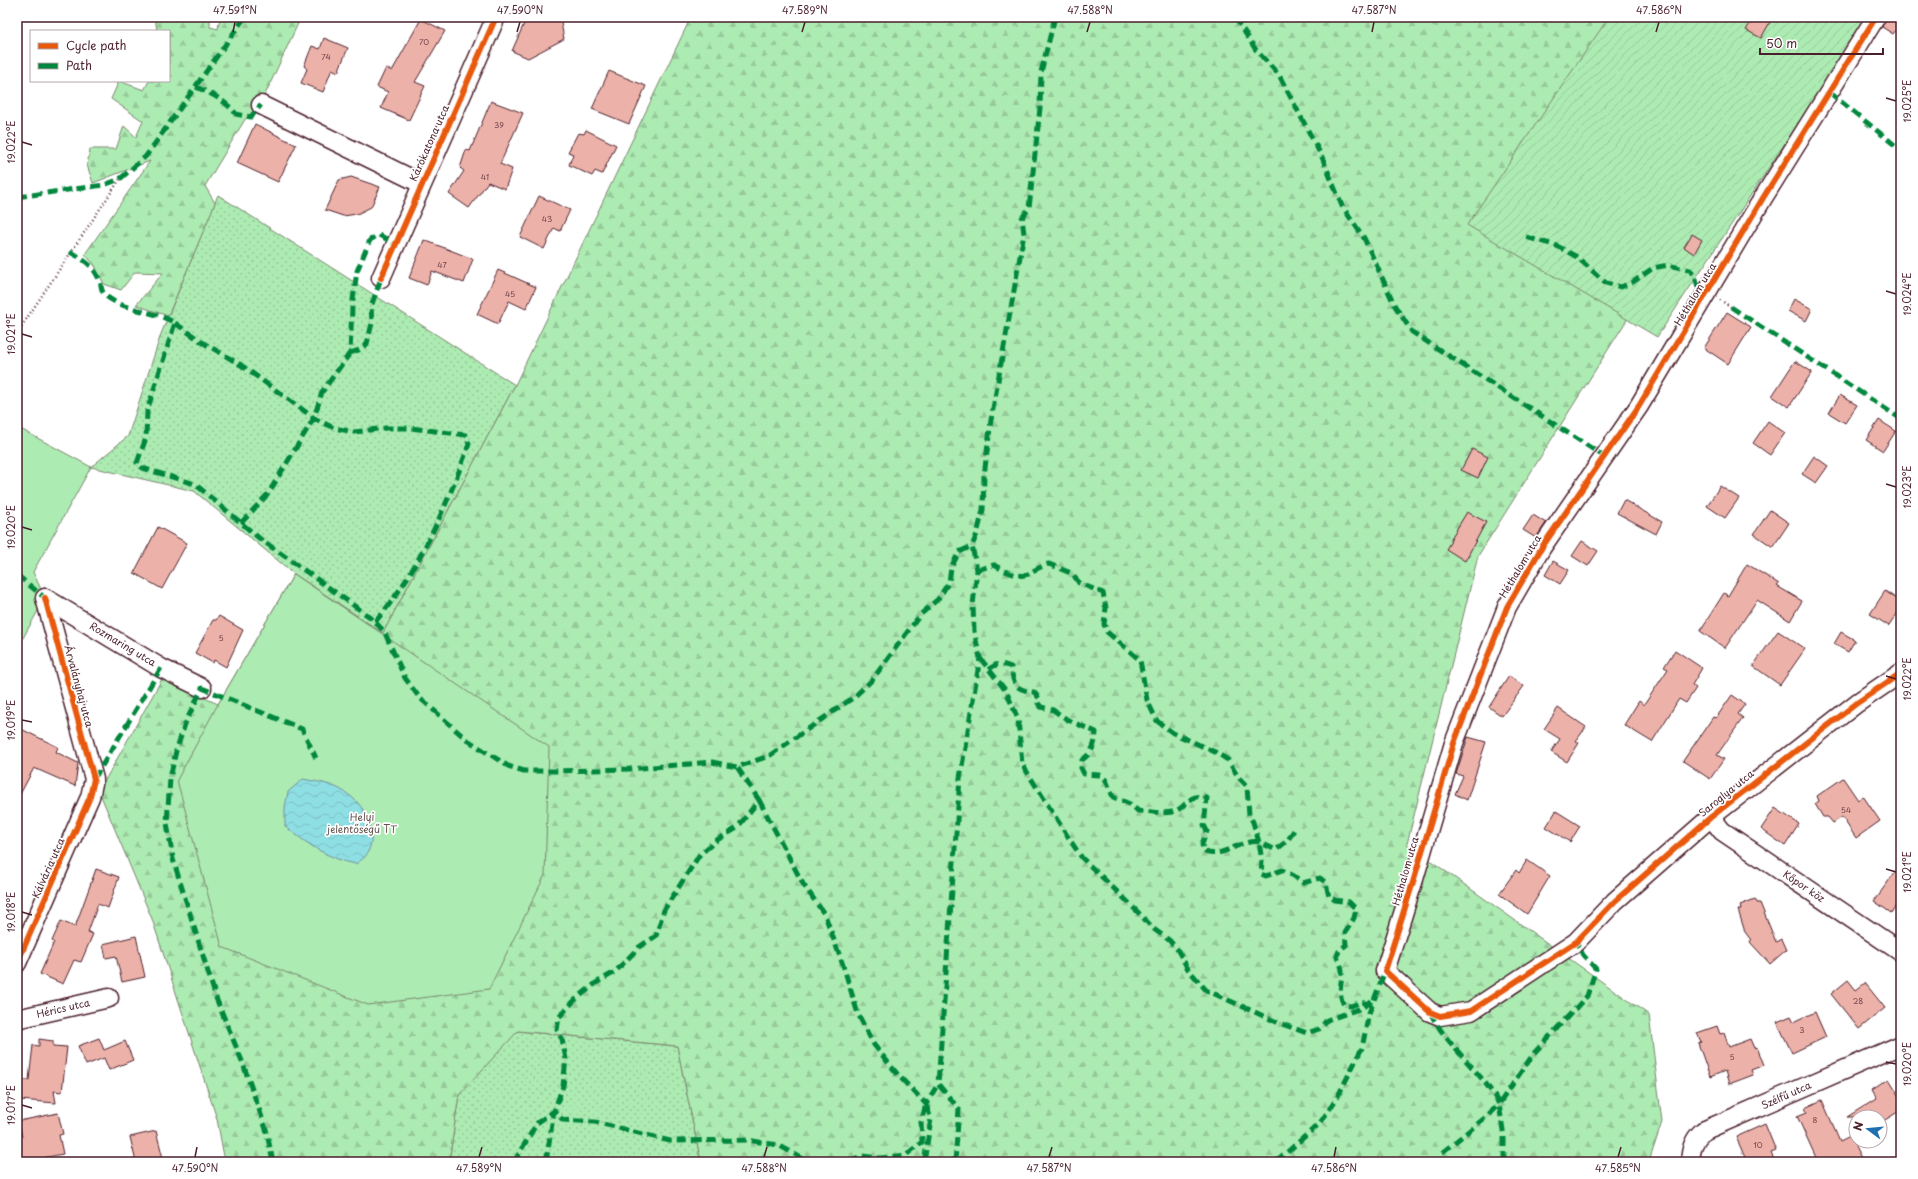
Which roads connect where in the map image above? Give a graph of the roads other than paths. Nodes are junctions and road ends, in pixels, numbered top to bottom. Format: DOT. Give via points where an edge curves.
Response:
graph roads {
  1 [pos="496,17"];
  2 [pos="1876,17"];
  3 [pos="261,105"];
  4 [pos="422,184"];
  5 [pos="381,278"];
  6 [pos="45,598"];
  7 [pos="1901,673"];
  8 [pos="202,688"];
  9 [pos="94,779"];
  10 [pos="1711,817"];
  11 [pos="1576,942"];
  12 [pos="1901,952"];
  13 [pos="17,963"];
  14 [pos="109,998"];
  15 [pos="17,1018"];
  16 [pos="1901,1044"];
  17 [pos="1690,1162"];
  1 -- 4 [label="street, Kárókatona utca"];
  2 -- 11 [label="street, Héthalom utca" via="1763,198 1639,406 1542,547 1507,607 1454,743 1385,971 1430,1012 1440,1016 1453,1015 1471,1011"];
  3 -- 4 [label="street"];
  4 -- 5 [label="street, Kárókatona utca"];
  6 -- 8 [label="street, Rozmaring utca" via="161,668"];
  6 -- 9 [label="street, Árvalányhaj utca"];
  7 -- 10 [label="street, Saroglya utca" via="1857,702"];
  9 -- 13 [label="street, Kálvária utca" via="90,797"];
  10 -- 11 [label="street, Saroglya utca" via="1615,901"];
  10 -- 12 [label="street, Kőpor köz" via="1722,830"];
  14 -- 15 [label="street, Hérics utca"];
  16 -- 17 [label="street, Szélfű utca" via="1702,1131 1692,1147"];
}
